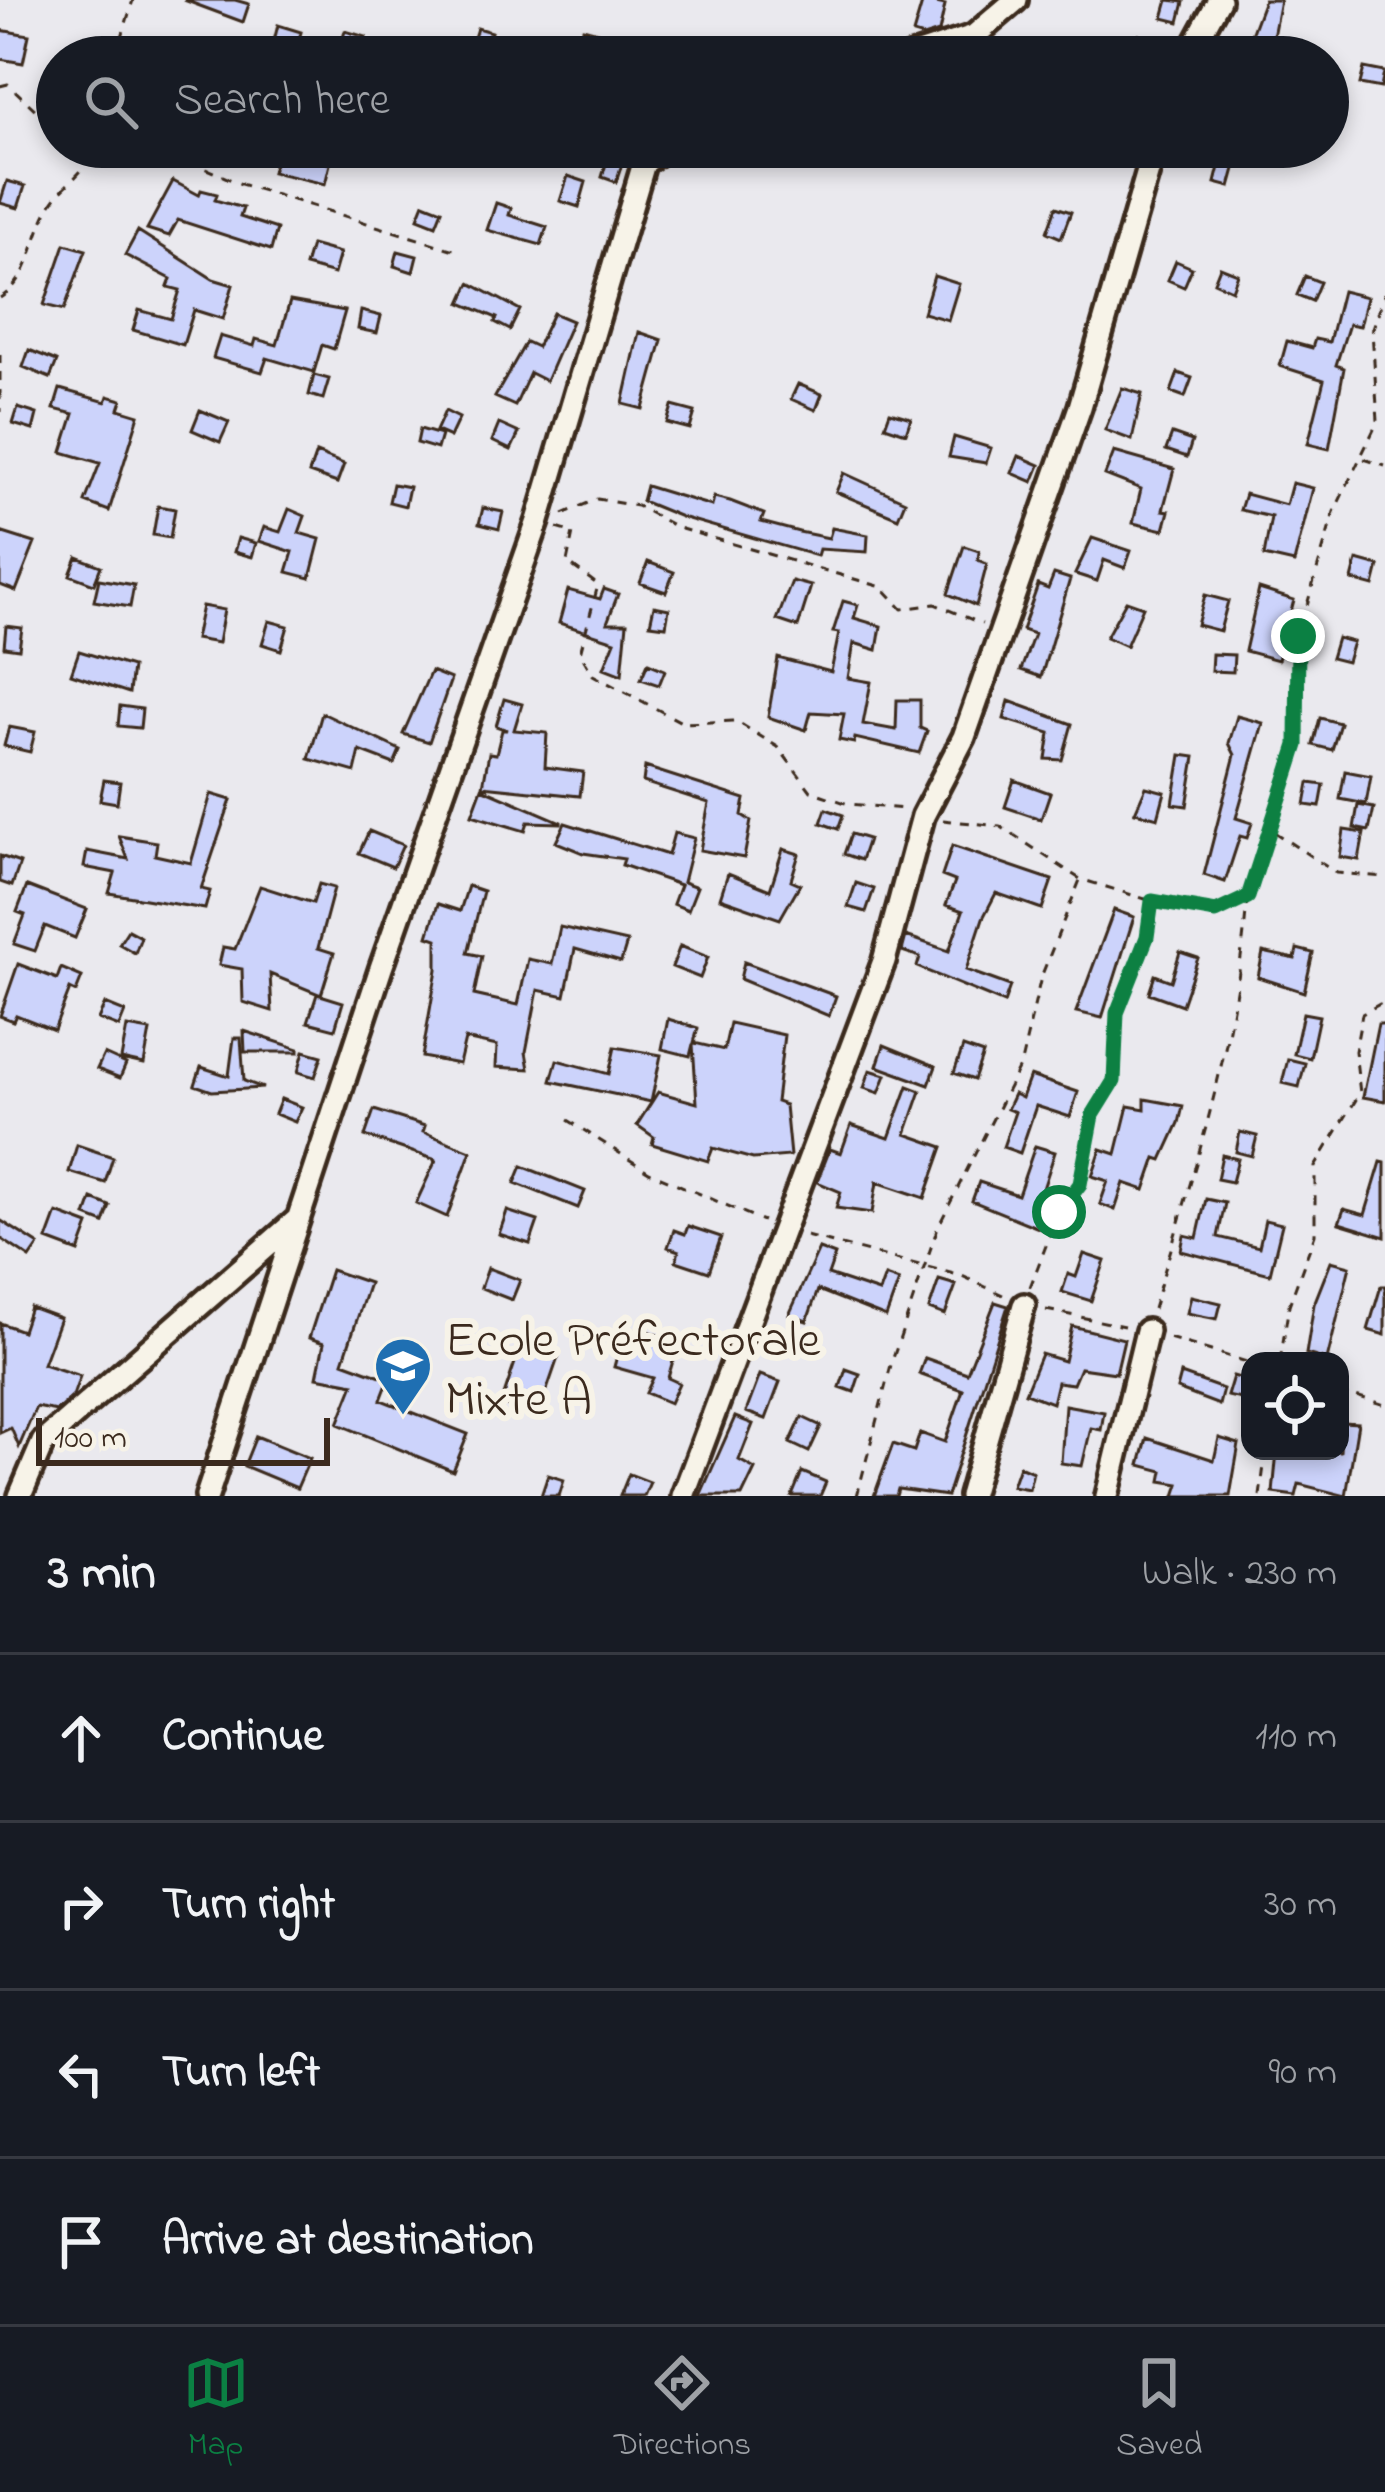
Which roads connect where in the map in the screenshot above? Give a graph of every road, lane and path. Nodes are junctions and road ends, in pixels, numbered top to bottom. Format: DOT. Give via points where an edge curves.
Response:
graph roads {
  1 [pos="133,0"];
  2 [pos="1016,0"];
  3 [pos="1219,0"];
  4 [pos="122,36"];
  5 [pos="974,36"];
  6 [pos="1199,36"];
  7 [pos="0,86"];
  8 [pos="36,111"];
  9 [pos="84,168"];
  10 [pos="204,168"];
  11 [pos="643,168"];
  12 [pos="1149,168"];
  13 [pos="454,250"];
  14 [pos="1385,293"];
  15 [pos="0,298"];
  16 [pos="0,353"];
  17 [pos="0,412"];
  18 [pos="1364,458"];
  19 [pos="1385,466"];
  20 [pos="538,521"];
  21 [pos="1000,631"];
  22 [pos="923,816"];
  23 [pos="1273,830"];
  24 [pos="1385,877"];
  25 [pos="1080,879"];
  26 [pos="1248,897"];
  27 [pos="1152,901"];
  28 [pos="1385,1001"];
  29 [pos="568,1120"];
  30 [pos="298,1220"];
  31 [pos="782,1229"];
  32 [pos="926,1269"];
  33 [pos="1024,1305"];
  34 [pos="1147,1331"];
  35 [pos="1281,1352"];
  36 [pos="1241,1360"];
  37 [pos="1349,1394"];
  38 [pos="1385,1405"];
  39 [pos="1265,1460"];
  40 [pos="20,1496"];
  41 [pos="207,1496"];
  42 [pos="683,1496"];
  43 [pos="857,1496"];
  44 [pos="970,1496"];
  45 [pos="1107,1496"];
  46 [pos="1260,1496"];
  1 -- 4 [label="path"];
  2 -- 5 [label="street"];
  3 -- 6 [label="street"];
  7 -- 8 [label="path" via="8,84"];
  9 -- 15 [label="path" via="52,202 19,286"];
  10 -- 13 [label="path"];
  11 -- 20 [label="street"];
  12 -- 21 [label="street" via="1080,406"];
  14 -- 18 [label="path" via="1372,331 1378,421"];
  16 -- 17 [label="path"];
  18 -- 19 [label="path"];
  18 -- 23 [label="path" via="1334,512 1298,636 1297,745"];
  20 -- 21 [label="path" via="597,499 638,506 678,528 882,586 902,609 934,604"];
  20 -- 22 [label="path" via="573,533 567,562 598,585 580,653 593,675 682,723 736,722 778,747 811,791"];
  20 -- 30 [label="street"];
  21 -- 22 [label="street" via="964,736"];
  22 -- 25 [label="path" via="1000,826"];
  22 -- 31 [label="street" via="884,961"];
  23 -- 24 [label="path" via="1336,873"];
  23 -- 26 [label="path"];
  25 -- 27 [label="path"];
  25 -- 32 [label="path" via="1040,977 1022,1063 938,1227"];
  26 -- 27 [label="path" via="1216,912"];
  26 -- 34 [label="path" via="1220,1082"];
  27 -- 33 [label="path" via="1117,1013 1114,1081 1093,1115 1080,1184 1059,1212"];
  28 -- 35 [label="path" via="1362,1014 1355,1051 1360,1093 1315,1167 1315,1234"];
  29 -- 31 [label="path" via="650,1172"];
  30 -- 40 [label="street" via="43,1442"];
  30 -- 41 [label="street"];
  31 -- 32 [label="path"];
  31 -- 42 [label="street"];
  32 -- 33 [label="path"];
  32 -- 43 [label="path"];
  33 -- 34 [label="path"];
  33 -- 44 [label="street"];
  34 -- 36 [label="path"];
  34 -- 45 [label="street"];
  37 -- 38 [label="path"];
  39 -- 46 [label="path"];
}
